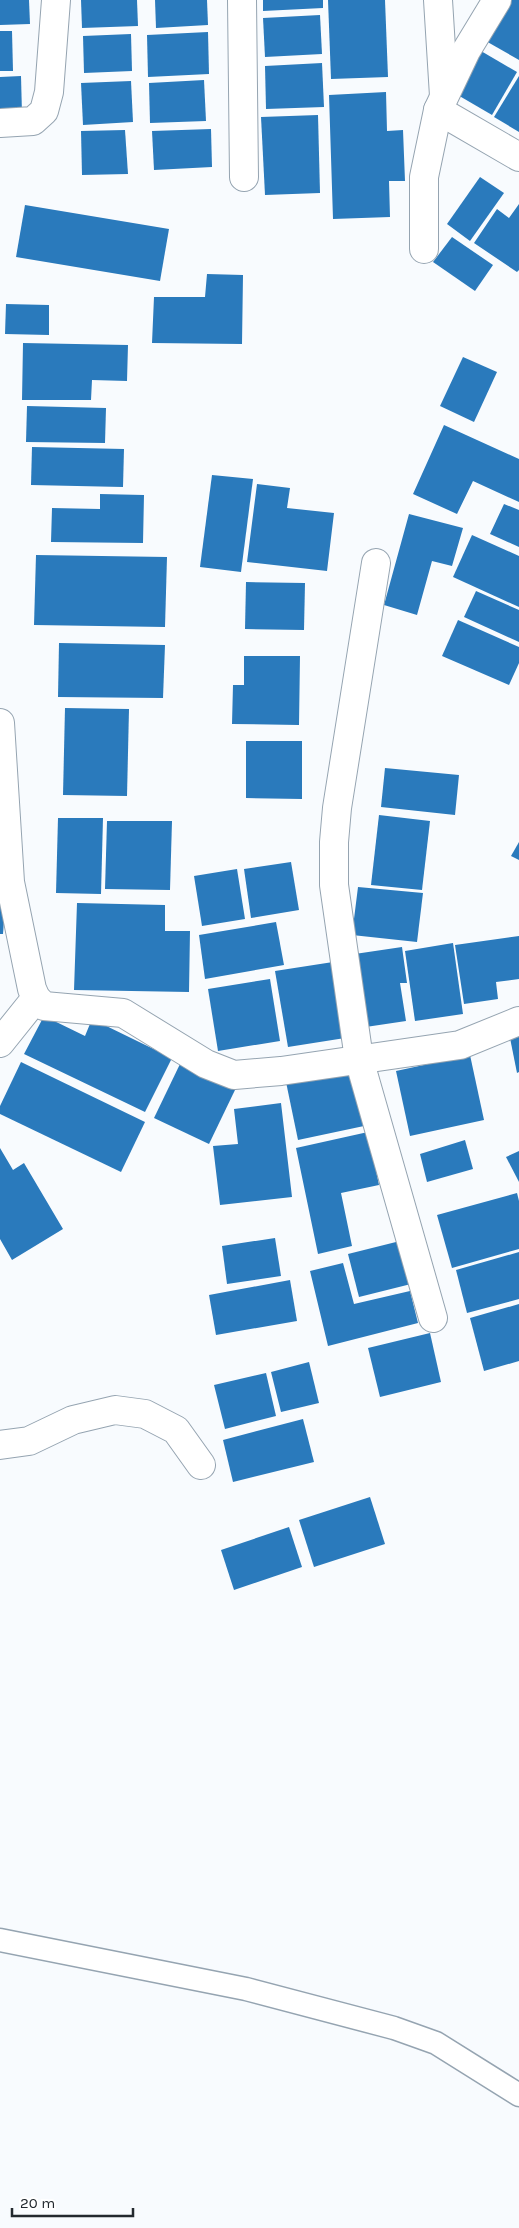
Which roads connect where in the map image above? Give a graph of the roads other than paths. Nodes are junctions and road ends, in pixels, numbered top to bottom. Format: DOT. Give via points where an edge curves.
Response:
graph roads {
  1 [pos="56,0"];
  2 [pos="242,0"];
  3 [pos="438,0"];
  4 [pos="497,0"];
  5 [pos="441,103"];
  6 [pos="0,123"];
  7 [pos="519,158"];
  8 [pos="244,177"];
  9 [pos="424,249"];
  10 [pos="376,563"];
  11 [pos="0,723"];
  12 [pos="4,861"];
  13 [pos="36,998"];
  14 [pos="519,1020"];
  15 [pos="0,1043"];
  16 [pos="359,1060"];
  17 [pos="433,1318"];
  18 [pos="0,1445"];
  19 [pos="201,1465"];
  20 [pos="0,1940"];
  21 [pos="519,2095"];
  1 -- 6 [label="street" via="49,92 44,111 33,121"];
  2 -- 8 [label="street"];
  3 -- 5 [label="street"];
  4 -- 5 [label="street" via="466,51"];
  5 -- 7 [label="street"];
  5 -- 9 [label="street" via="424,177"];
  10 -- 16 [label="street" via="334,842 334,885"];
  11 -- 12 [label="street"];
  12 -- 13 [label="street"];
  13 -- 15 [label="street"];
  13 -- 16 [label="street" via="44,1006 123,1013 206,1064 234,1074"];
  14 -- 16 [label="street" via="460,1044"];
  16 -- 17 [label="street"];
  18 -- 19 [label="street" via="29,1441 73,1420 115,1410 145,1414 176,1430"];
  20 -- 21 [label="lane" via="246,1990 394,2028 436,2043"];
}
